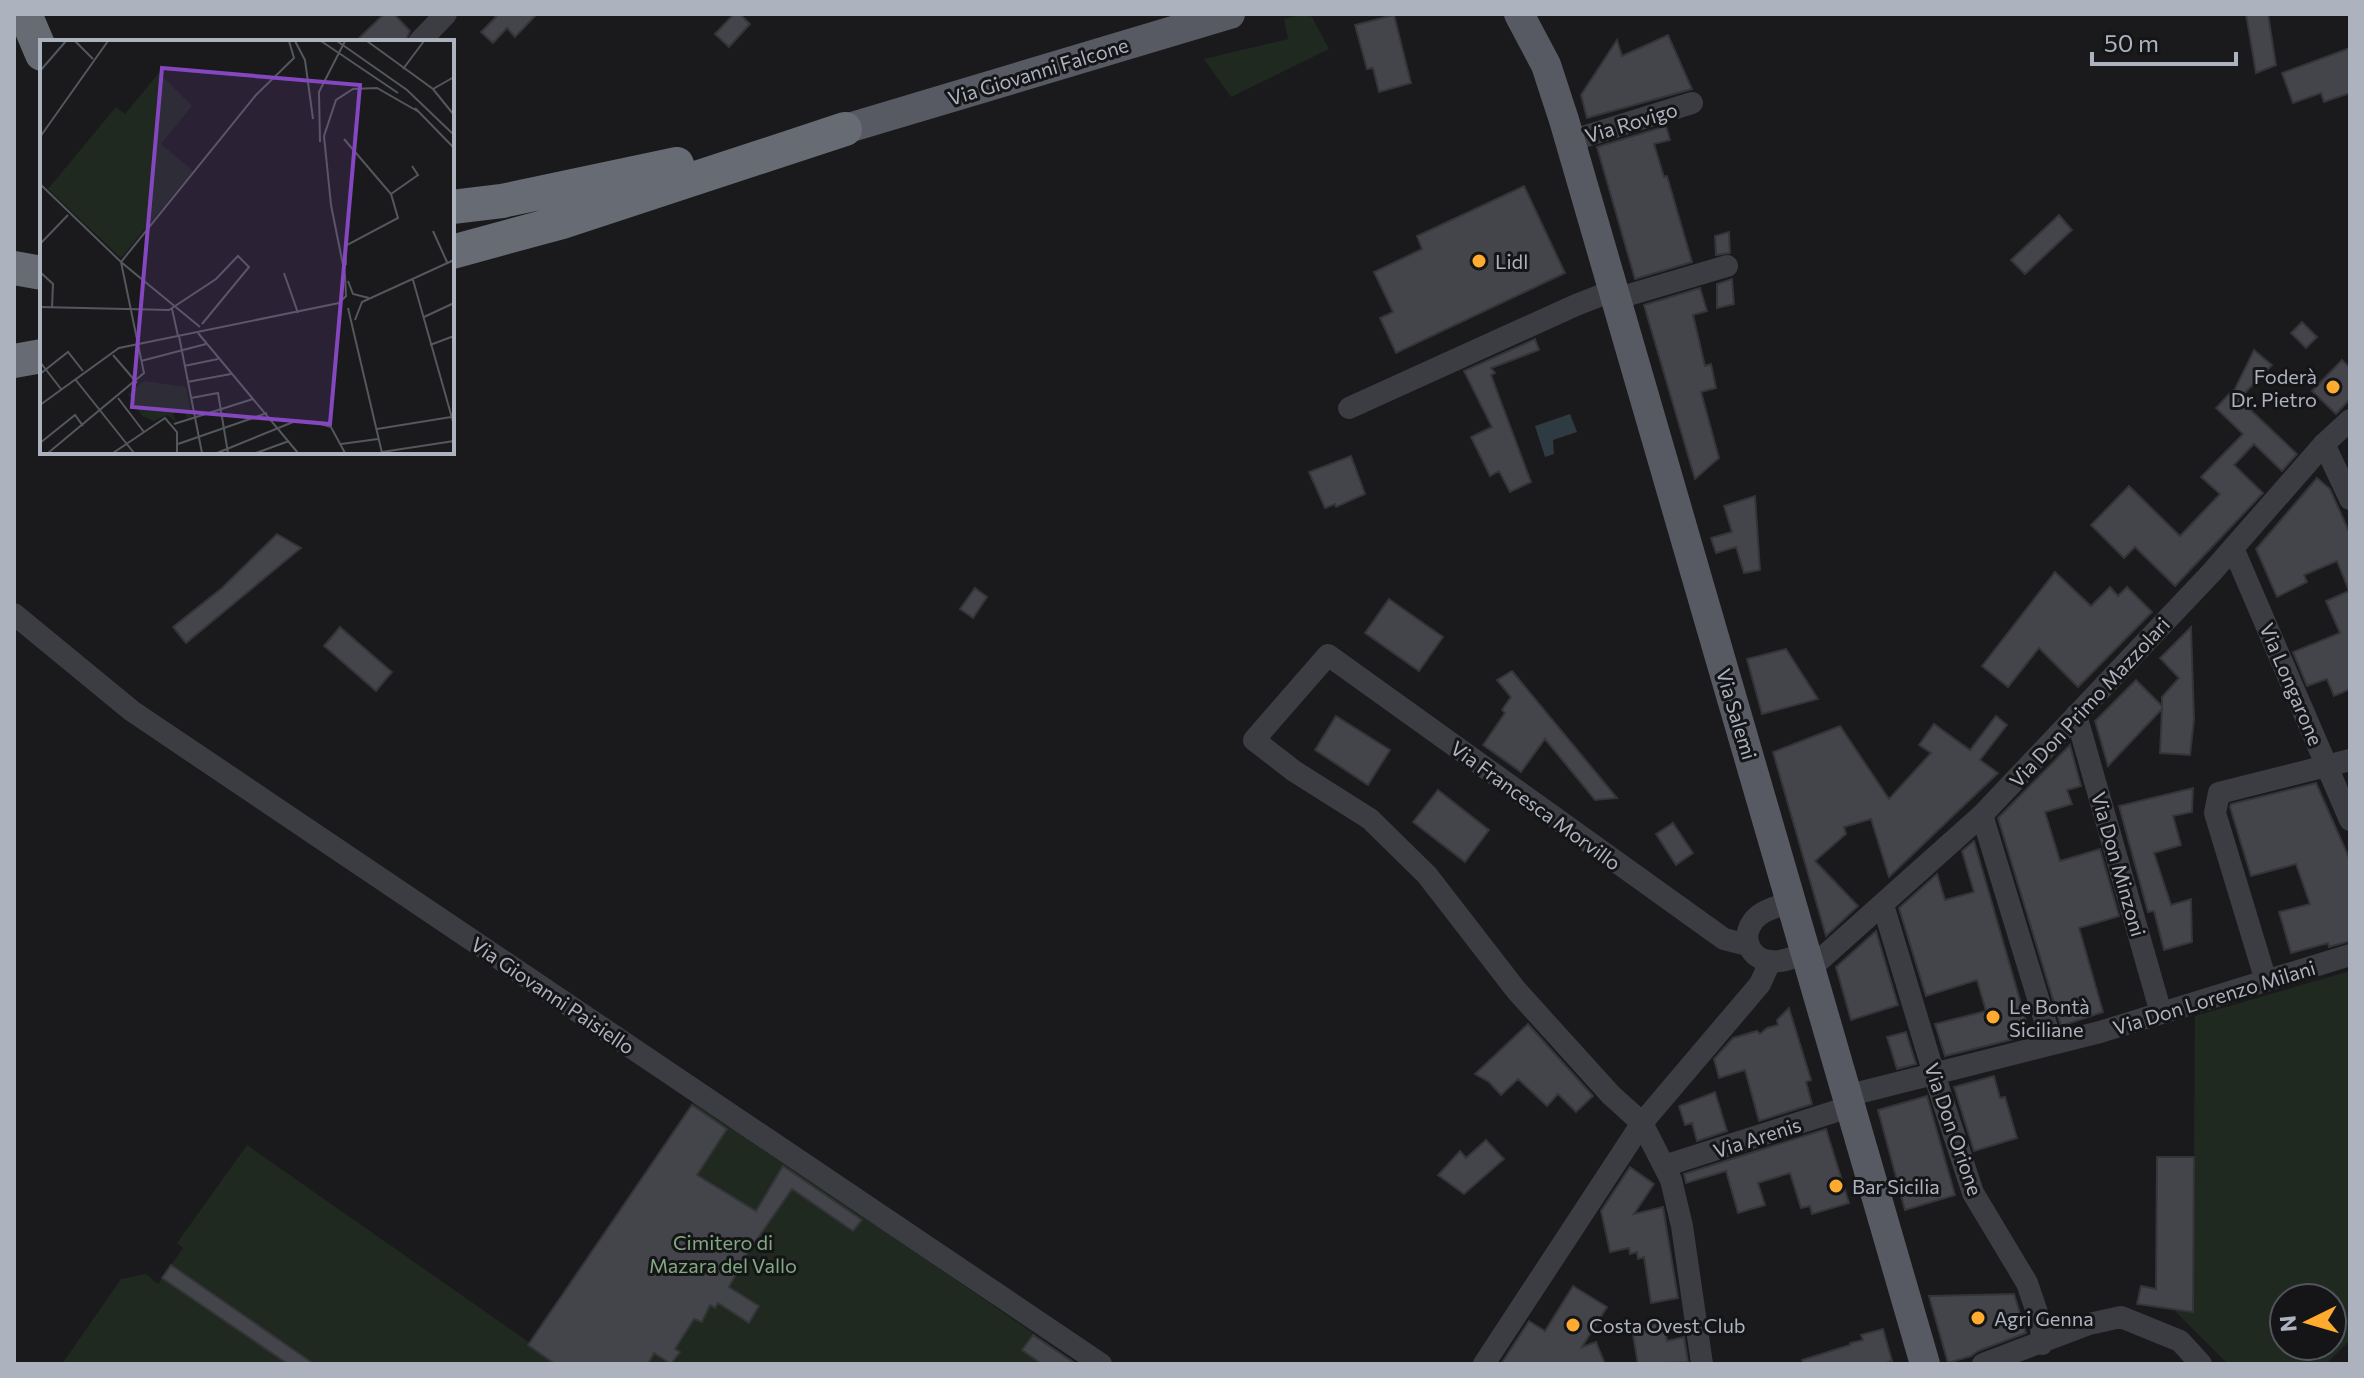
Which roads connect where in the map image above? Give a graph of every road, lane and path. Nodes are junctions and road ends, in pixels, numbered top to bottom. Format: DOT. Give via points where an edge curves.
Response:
graph roads {
  1 [pos="25,14"];
  2 [pos="446,14"];
  3 [pos="1230,14"];
  4 [pos="1519,14"];
  5 [pos="1542,14"];
  6 [pos="421,40"];
  7 [pos="40,49"];
  8 [pos="1546,65"];
  9 [pos="1692,103"];
  10 [pos="845,129"];
  11 [pos="1570,141"];
  12 [pos="454,207"];
  13 [pos="454,233"];
  14 [pos="454,251"];
  15 [pos="1727,266"];
  16 [pos="14,268"];
  17 [pos="40,273"];
  18 [pos="1614,295"];
  19 [pos="40,356"];
  20 [pos="14,361"];
  21 [pos="1349,408"];
  22 [pos="2350,420"];
  23 [pos="2324,444"];
  24 [pos="2350,499"];
  25 [pos="2233,548"];
  26 [pos="14,614"];
  27 [pos="2076,715"];
  28 [pos="2350,760"];
  29 [pos="2327,766"];
  30 [pos="1982,815"];
  31 [pos="2350,820"];
  32 [pos="1793,902"];
  33 [pos="1883,905"];
  34 [pos="1748,945"];
  35 [pos="2350,955"];
  36 [pos="1810,960"];
  37 [pos="1770,962"];
  38 [pos="2266,981"];
  39 [pos="2161,1013"];
  40 [pos="2052,1044"];
  41 [pos="1934,1074"];
  42 [pos="1847,1102"];
  43 [pos="1642,1123"];
  44 [pos="1664,1166"];
  45 [pos="2042,1344"];
  46 [pos="2198,1363"];
  47 [pos="1101,1364"];
  48 [pos="1484,1364"];
  49 [pos="1702,1364"];
  50 [pos="1925,1364"];
  51 [pos="1983,1364"];
  1 -- 7 [label="highway"];
  2 -- 6 [label="street"];
  3 -- 10 [label="main road, Via Giovanni Falcone"];
  4 -- 8 [label="main road"];
  5 -- 8 [label="main road"];
  8 -- 11 [label="main road, Via Salemi"];
  9 -- 11 [label="street, Via Rovigo"];
  10 -- 12 [label="highway"];
  10 -- 13 [label="highway"];
  10 -- 14 [label="highway" via="562,222"];
  11 -- 18 [label="main road, Via Salemi"];
  15 -- 18 [label="street"];
  16 -- 17 [label="highway"];
  18 -- 21 [label="street"];
  18 -- 32 [label="main road, Via Salemi"];
  19 -- 20 [label="highway"];
  22 -- 23 [label="street, Via Don Primo Mazzolari"];
  23 -- 24 [label="street"];
  23 -- 25 [label="street, Via Don Primo Mazzolari"];
  25 -- 27 [label="street, Via Don Primo Mazzolari"];
  25 -- 29 [label="street, Via Longarone"];
  26 -- 47 [label="street, Via Giovanni Paisiello" via="132,711"];
  27 -- 30 [label="street, Via Don Primo Mazzolari"];
  27 -- 39 [label="street, Via Don Minzoni"];
  28 -- 29 [label="street"];
  29 -- 31 [label="street, Via Longarone"];
  29 -- 38 [label="street" via="2219,793 2215,813"];
  30 -- 33 [label="street, Via Don Primo Mazzolari"];
  30 -- 40 [label="street"];
  32 -- 34 [label="street" via="1754,919"];
  32 -- 36 [label="main road, Via Salemi"];
  33 -- 36 [label="street, Via Don Primo Mazzolari"];
  33 -- 41 [label="street, Via Don Orione"];
  34 -- 37 [label="street, Via Francesca Morvillo" via="1756,957"];
  34 -- 43 [label="street, Via Francesca Morvillo" via="1724,939 1328,655 1254,740 1370,819 1427,875 1516,990"];
  35 -- 38 [label="street, Via Don Lorenzo Milani"];
  36 -- 37 [label="street"];
  36 -- 42 [label="main road, Via Salemi"];
  37 -- 43 [label="street" via="1760,984"];
  38 -- 39 [label="street, Via Don Lorenzo Milani"];
  39 -- 40 [label="street, Via Don Lorenzo Milani"];
  40 -- 41 [label="street, Via Don Lorenzo Milani"];
  41 -- 42 [label="street, Via Don Lorenzo Milani"];
  41 -- 45 [label="street, Via Don Orione" via="1973,1193 2027,1283"];
  42 -- 44 [label="street, Via Arenis"];
  42 -- 50 [label="main road, Via Salemi"];
  43 -- 44 [label="street"];
  43 -- 48 [label="street"];
  44 -- 49 [label="street" via="1682,1226"];
  45 -- 46 [label="street" via="2121,1317 2180,1341"];
  45 -- 51 [label="street"];
}
